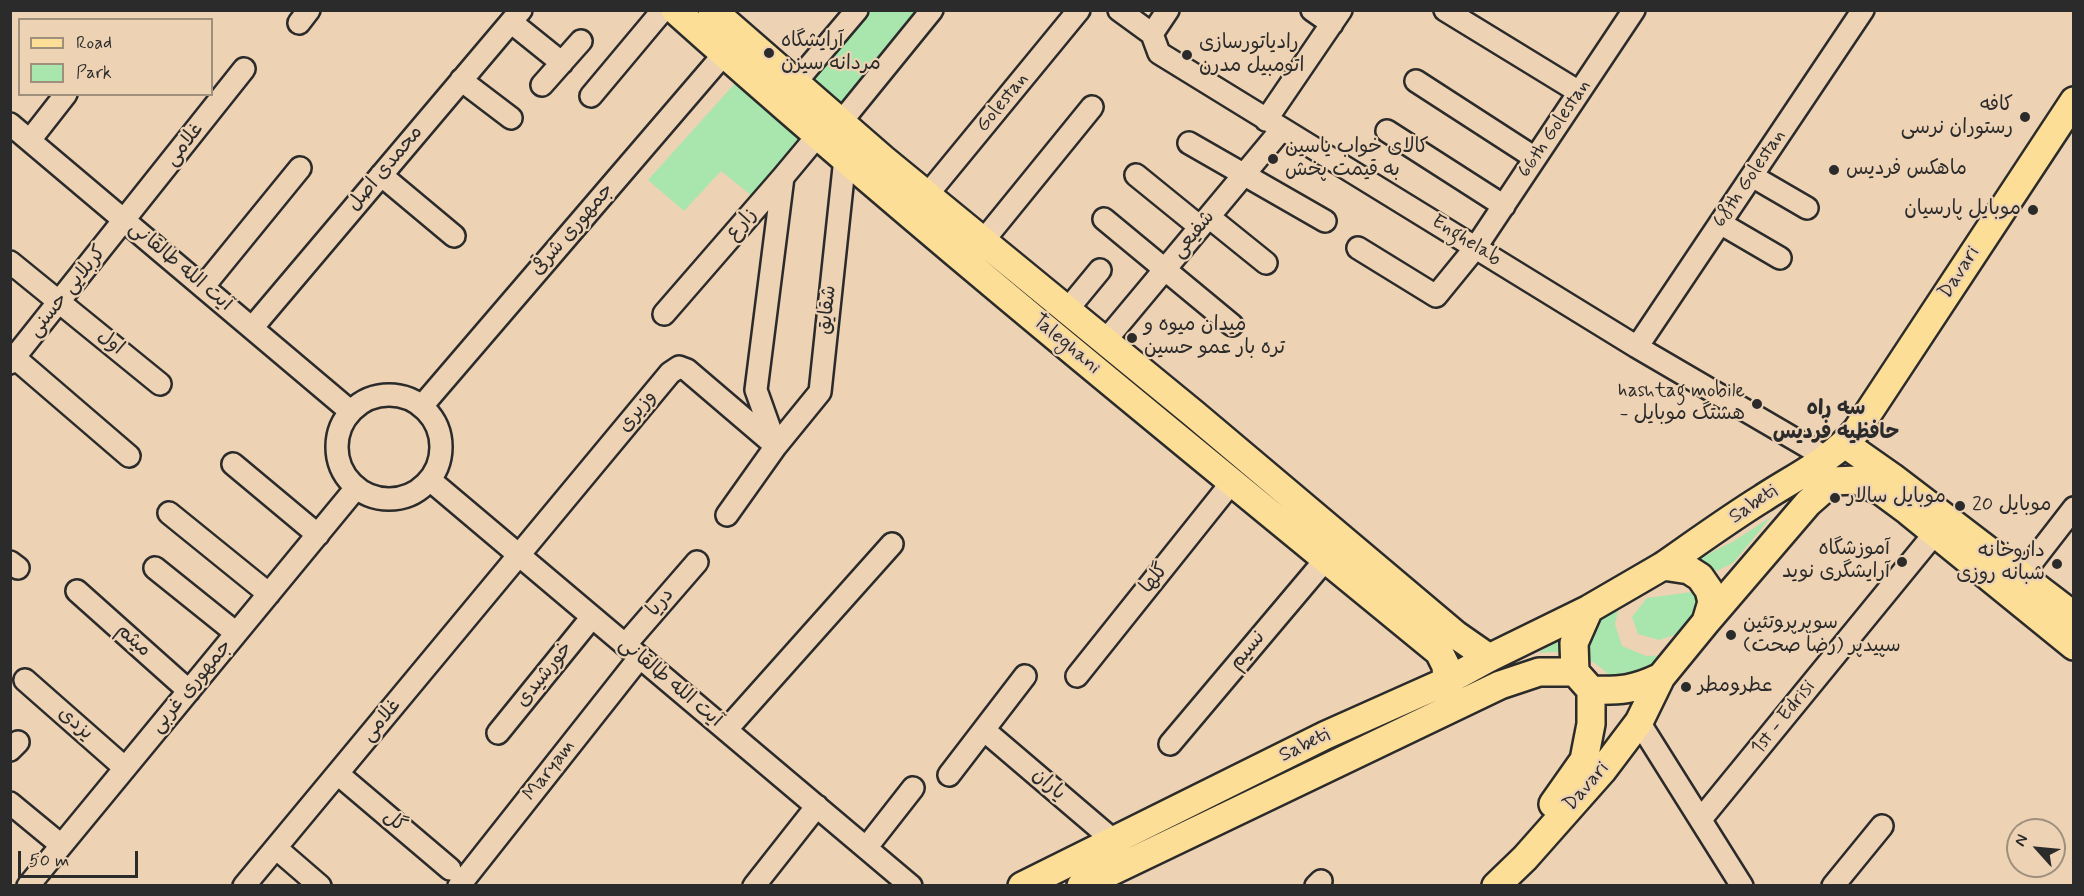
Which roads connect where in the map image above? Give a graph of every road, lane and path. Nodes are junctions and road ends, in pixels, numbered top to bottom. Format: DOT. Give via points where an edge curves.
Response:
graph roads {
  1 [pos="663,10"];
  2 [pos="675,10"];
  3 [pos="712,10"];
  4 [pos="857,10"];
  5 [pos="932,10"];
  6 [pos="1079,10"];
  7 [pos="1119,10"];
  8 [pos="1168,10"];
  9 [pos="1311,10"];
  10 [pos="1446,10"];
  11 [pos="1634,10"];
  12 [pos="1863,10"];
  13 [pos="516,16"];
  14 [pos="1336,17"];
  15 [pos="1152,34"];
  16 [pos="581,40"];
  17 [pos="724,54"];
  18 [pos="562,63"];
  19 [pos="244,69"];
  20 [pos="461,80"];
  21 [pos="1416,81"];
  22 [pos="795,82"];
  23 [pos="542,86"];
  24 [pos="1579,92"];
  25 [pos="64,96"];
  26 [pos="591,96"];
  27 [pos="2073,101"];
  28 [pos="1092,107"];
  29 [pos="511,118"];
  30 [pos="10,124"];
  31 [pos="1274,124"];
  32 [pos="829,129"];
  33 [pos="1387,131"];
  34 [pos="30,140"];
  35 [pos="1189,143"];
  36 [pos="845,158"];
  37 [pos="1535,158"];
  38 [pos="300,168"];
  39 [pos="1136,175"];
  40 [pos="1244,175"];
  41 [pos="381,176"];
  42 [pos="1752,176"];
  43 [pos="783,177"];
  44 [pos="927,195"];
  45 [pos="1504,206"];
  46 [pos="1807,208"];
  47 [pos="1104,219"];
  48 [pos="125,220"];
  49 [pos="1325,221"];
  50 [pos="1205,222"];
  51 [pos="1720,223"];
  52 [pos="453,236"];
  53 [pos="983,241"];
  54 [pos="1476,247"];
  55 [pos="1358,248"];
  56 [pos="1780,258"];
  57 [pos="10,262"];
  58 [pos="1266,263"];
  59 [pos="1165,269"];
  60 [pos="1100,270"];
  61 [pos="203,287"];
  62 [pos="60,302"];
  63 [pos="1067,310"];
  64 [pos="664,314"];
  65 [pos="1232,325"];
  66 [pos="252,328"];
  67 [pos="1105,341"];
  68 [pos="1637,347"];
  69 [pos="13,361"];
  70 [pos="160,384"];
  71 [pos="422,406"];
  72 [pos="350,411"];
  73 [pos="776,446"];
  74 [pos="129,456"];
  75 [pos="1835,461"];
  76 [pos="233,464"];
  77 [pos="430,480"];
  78 [pos="1232,482"];
  79 [pos="356,489"];
  80 [pos="2073,508"];
  81 [pos="169,513"];
  82 [pos="727,515"];
  83 [pos="1935,533"];
  84 [pos="318,535"];
  85 [pos="892,544"];
  86 [pos="520,556"];
  87 [pos="1326,559"];
  88 [pos="697,562"];
  89 [pos="1663,566"];
  90 [pos="156,568"];
  91 [pos="2022,575"];
  92 [pos="77,591"];
  93 [pos="269,594"];
  94 [pos="1589,609"];
  95 [pos="2073,615"];
  96 [pos="592,616"];
  97 [pos="1706,622"];
  98 [pos="236,633"];
  99 [pos="1448,643"];
  100 [pos="2073,646"];
  101 [pos="633,651"];
  102 [pos="1489,657"];
  103 [pos="1024,676"];
  104 [pos="1077,676"];
  105 [pos="1661,677"];
  106 [pos="25,680"];
  107 [pos="1447,681"];
  108 [pos="1583,681"];
  109 [pos="189,691"];
  110 [pos="1639,722"];
  111 [pos="726,730"];
  112 [pos="984,730"];
  113 [pos="498,733"];
  114 [pos="1170,744"];
  115 [pos="125,768"];
  116 [pos="338,774"];
  117 [pos="949,775"];
  118 [pos="913,788"];
  119 [pos="10,803"];
  120 [pos="817,806"];
  121 [pos="1701,819"];
  122 [pos="1882,826"];
  123 [pos="1123,836"];
  124 [pos="61,845"];
  125 [pos="276,848"];
  126 [pos="866,848"];
  127 [pos="1133,861"];
  128 [pos="455,877"];
  129 [pos="28,885"];
  130 [pos="244,885"];
  131 [pos="320,885"];
  132 [pos="754,885"];
  133 [pos="911,885"];
  134 [pos="1023,885"];
  135 [pos="1081,885"];
  136 [pos="1476,885"];
  137 [pos="1496,885"];
  138 [pos="1742,885"];
  139 [pos="1833,885"];
  1 -- 26 [label="street"];
  2 -- 17 [label="main road, Taleghani"];
  3 -- 22 [label="main road, Taleghani"];
  4 -- 22 [label="street"];
  5 -- 32 [label="street, زارع"];
  6 -- 44 [label="street, Golestan"];
  7 -- 15 [label="street, Enghelab"];
  8 -- 15 [label="street"];
  9 -- 14 [label="street"];
  10 -- 24 [label="street"];
  11 -- 24 [label="street, 66th Golestan"];
  12 -- 42 [label="street, 68th Golestan"];
  13 -- 18 [label="street"];
  13 -- 20 [label="street, محمدی اصل"];
  14 -- 31 [label="street, شفیعی"];
  15 -- 31 [label="street, Enghelab" via="1159,53"];
  16 -- 18 [label="street"];
  17 -- 32 [label="main road, Taleghani"];
  17 -- 71 [label="street, جمهوری شرقی"];
  18 -- 23 [label="street"];
  19 -- 48 [label="street, غلامی"];
  20 -- 29 [label="street"];
  20 -- 41 [label="street, محمدی اصل"];
  21 -- 37 [label="street"];
  22 -- 32 [label="main road, Taleghani"];
  24 -- 37 [label="street, 66th Golestan"];
  25 -- 34 [label="street"];
  27 -- 75 [label="main road, Davari"];
  28 -- 53 [label="street"];
  30 -- 34 [label="street, آیت الله طالقانی"];
  31 -- 40 [label="street, شفیعی"];
  31 -- 54 [label="street, Enghelab"];
  32 -- 36 [label="main road, Taleghani"];
  32 -- 43 [label="street, زارع"];
  32 -- 44 [label="main road, Taleghani"];
  33 -- 45 [label="street"];
  34 -- 48 [label="street, آیت الله طالقانی"];
  35 -- 40 [label="street"];
  36 -- 73 [label="street, شقایق" via="820,392"];
  36 -- 78 [label="main road, Taleghani"];
  37 -- 45 [label="street, 66th Golestan"];
  38 -- 61 [label="street"];
  39 -- 50 [label="street"];
  40 -- 49 [label="street"];
  40 -- 50 [label="street, شفیعی"];
  41 -- 52 [label="street"];
  41 -- 66 [label="street, محمدی اصل"];
  42 -- 46 [label="street"];
  42 -- 51 [label="street, 68th Golestan"];
  43 -- 64 [label="street, زارع"];
  43 -- 73 [label="street" via="756,390"];
  44 -- 53 [label="main road, Taleghani"];
  45 -- 54 [label="street, 66th Golestan"];
  47 -- 59 [label="street"];
  48 -- 61 [label="street, آیت الله طالقانی"];
  48 -- 62 [label="street, کربلایی حسنی"];
  50 -- 58 [label="street"];
  50 -- 59 [label="street, شفیعی"];
  51 -- 56 [label="street"];
  51 -- 68 [label="street, 68th Golestan"];
  53 -- 63 [label="main road, Taleghani"];
  54 -- 55 [label="street, 66th Golestan" via="1437,296"];
  54 -- 68 [label="street, Enghelab"];
  57 -- 62 [label="street, اول"];
  59 -- 65 [label="street"];
  59 -- 67 [label="street, شفیعی"];
  60 -- 63 [label="street"];
  61 -- 66 [label="street, آیت الله طالقانی"];
  62 -- 69 [label="street, کربلایی حسنی"];
  62 -- 70 [label="street, اول"];
  63 -- 67 [label="main road, Taleghani"];
  66 -- 72 [label="street, آیت الله طالقانی"];
  67 -- 99 [label="main road, Taleghani"];
  68 -- 75 [label="street, Enghelab"];
  69 -- 74 [label="street"];
  71 -- 72 [label="street" via="393,394 377,395"];
  71 -- 77 [label="street" via="434,418 442,450"];
  72 -- 79 [label="street" via="336,443 338,460"];
  73 -- 82 [label="street, شقایق"];
  73 -- 86 [label="street, وزیری" via="679,367 670,373"];
  75 -- 83 [label="main road" via="1856,480 1881,491"];
  75 -- 89 [label="main road, Sabeti" via="1761,498"];
  75 -- 91 [label="main road" via="1868,459"];
  75 -- 97 [label="main road, Davari" via="1808,502"];
  76 -- 84 [label="street"];
  77 -- 79 [label="street" via="403,498 386,500"];
  77 -- 86 [label="street, آیت الله طالقانی"];
  78 -- 87 [label="main road, Taleghani"];
  78 -- 104 [label="street, گلها"];
  79 -- 84 [label="street, جمهوری غربی"];
  80 -- 91 [label="street"];
  81 -- 93 [label="street"];
  83 -- 100 [label="main road"];
  83 -- 121 [label="street, 1st - Edrisi"];
  84 -- 93 [label="street, جمهوری غربی"];
  85 -- 111 [label="street"];
  86 -- 96 [label="street, آیت الله طالقانی"];
  86 -- 116 [label="street, غلامی"];
  87 -- 99 [label="main road, Taleghani"];
  87 -- 114 [label="street, نسیم"];
  88 -- 101 [label="street, دریا"];
  89 -- 94 [label="main road"];
  89 -- 97 [label="main road" via="1689,570 1700,577 1712,602"];
  90 -- 98 [label="street"];
  91 -- 95 [label="main road"];
  92 -- 109 [label="street, میثم"];
  93 -- 98 [label="street, جمهوری غربی"];
  94 -- 102 [label="main road, Sabeti"];
  94 -- 108 [label="main road" via="1574,643"];
  96 -- 101 [label="street, آیت الله طالقانی"];
  96 -- 113 [label="street, خورشیدی"];
  97 -- 105 [label="main road"];
  98 -- 109 [label="street, جمهوری غربی"];
  99 -- 102 [label="main road, Taleghani"];
  99 -- 107 [label="main road"];
  101 -- 111 [label="street, آیت الله طالقانی"];
  101 -- 128 [label="street, Maryam"];
  102 -- 107 [label="main road, Sabeti"];
  103 -- 112 [label="street"];
  105 -- 108 [label="main road" via="1639,687 1615,691"];
  105 -- 110 [label="main road, Davari"];
  106 -- 115 [label="street, یزدی"];
  107 -- 123 [label="main road, Sabeti" via="1326,735"];
  108 -- 127 [label="main road, Sabeti" via="1539,672 1500,685"];
  108 -- 136 [label="main road, Davari" via="1591,724 1584,760 1514,849"];
  109 -- 115 [label="street, جمهوری غربی"];
  110 -- 121 [label="street"];
  110 -- 137 [label="main road, Davari" via="1602,771"];
  111 -- 120 [label="street, آیت الله طالقانی"];
  112 -- 117 [label="street"];
  112 -- 123 [label="street, یاران"];
  115 -- 124 [label="street, جمهوری غربی"];
  116 -- 125 [label="street, غلامی"];
  116 -- 128 [label="street, گل"];
  118 -- 126 [label="street"];
  119 -- 124 [label="street"];
  120 -- 126 [label="street, آیت الله طالقانی"];
  120 -- 132 [label="street"];
  121 -- 138 [label="street"];
  122 -- 139 [label="street"];
  123 -- 127 [label="main road" via="1123,852"];
  123 -- 134 [label="main road, Sabeti"];
  124 -- 129 [label="street, جمهوری غربی"];
  125 -- 130 [label="street, غلامی"];
  125 -- 131 [label="street"];
  126 -- 133 [label="street, آیت الله طالقانی"];
  127 -- 135 [label="main road, Sabeti"];
}
